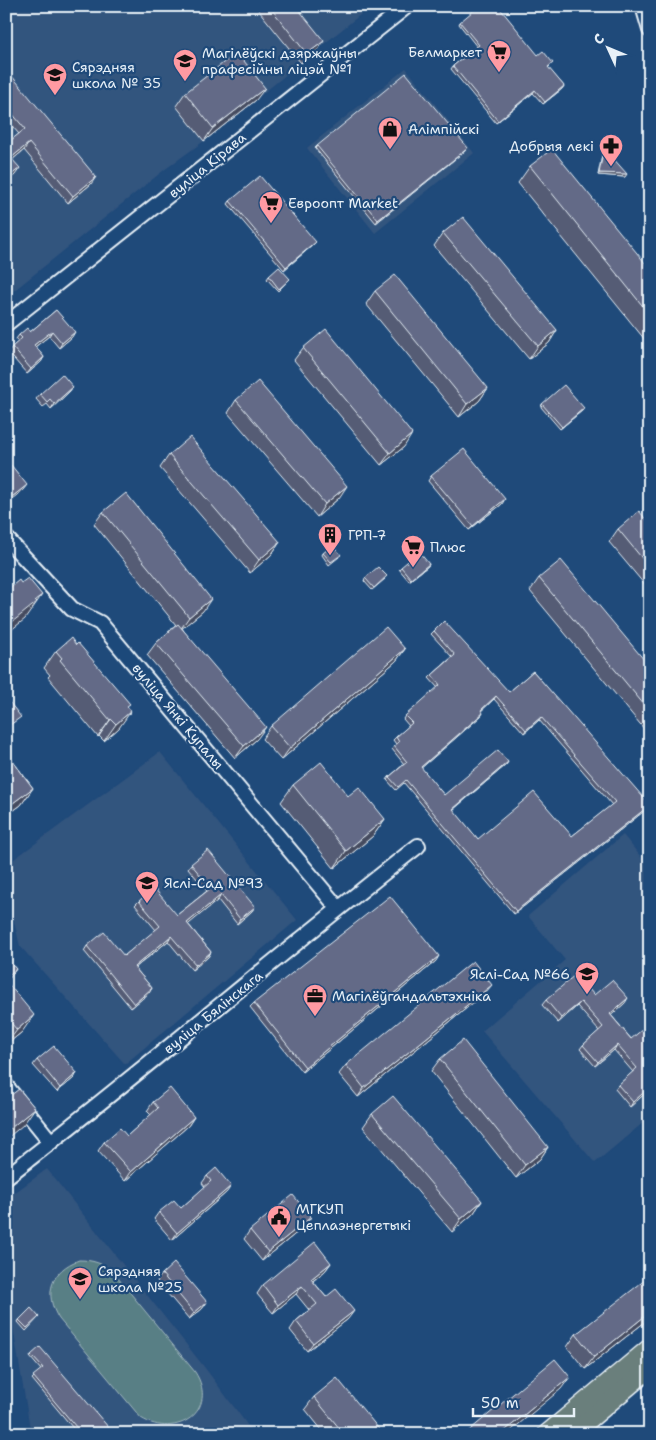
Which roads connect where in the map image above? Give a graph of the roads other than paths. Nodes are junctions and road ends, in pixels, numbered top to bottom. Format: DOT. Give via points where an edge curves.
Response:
graph roads {
  1 [pos="407,6"];
  2 [pos="643,6"];
  3 [pos="650,30"];
  4 [pos="6,324"];
  5 [pos="9,546"];
  6 [pos="418,846"];
  7 [pos="338,908"];
  8 [pos="6,1086"];
  9 [pos="51,1142"];
  10 [pos="6,1177"];
  11 [pos="650,1348"];
  12 [pos="650,1368"];
  13 [pos="573,1429"];
  14 [pos="547,1434"];
  1 -- 4 [label="street, вуліца Кірава"];
  2 -- 3 [label="street"];
  5 -- 7 [label="street, вуліца Янкі Купалы" via="72,609 100,623"];
  6 -- 7 [label="street, вуліца Бялінскага"];
  7 -- 9 [label="street, вуліца Бялінскага"];
  8 -- 9 [label="street"];
  9 -- 10 [label="street, вуліца Бялінскага"];
  11 -- 13 [label="main road"];
  12 -- 13 [label="main road"];
  13 -- 14 [label="main road"];
}
